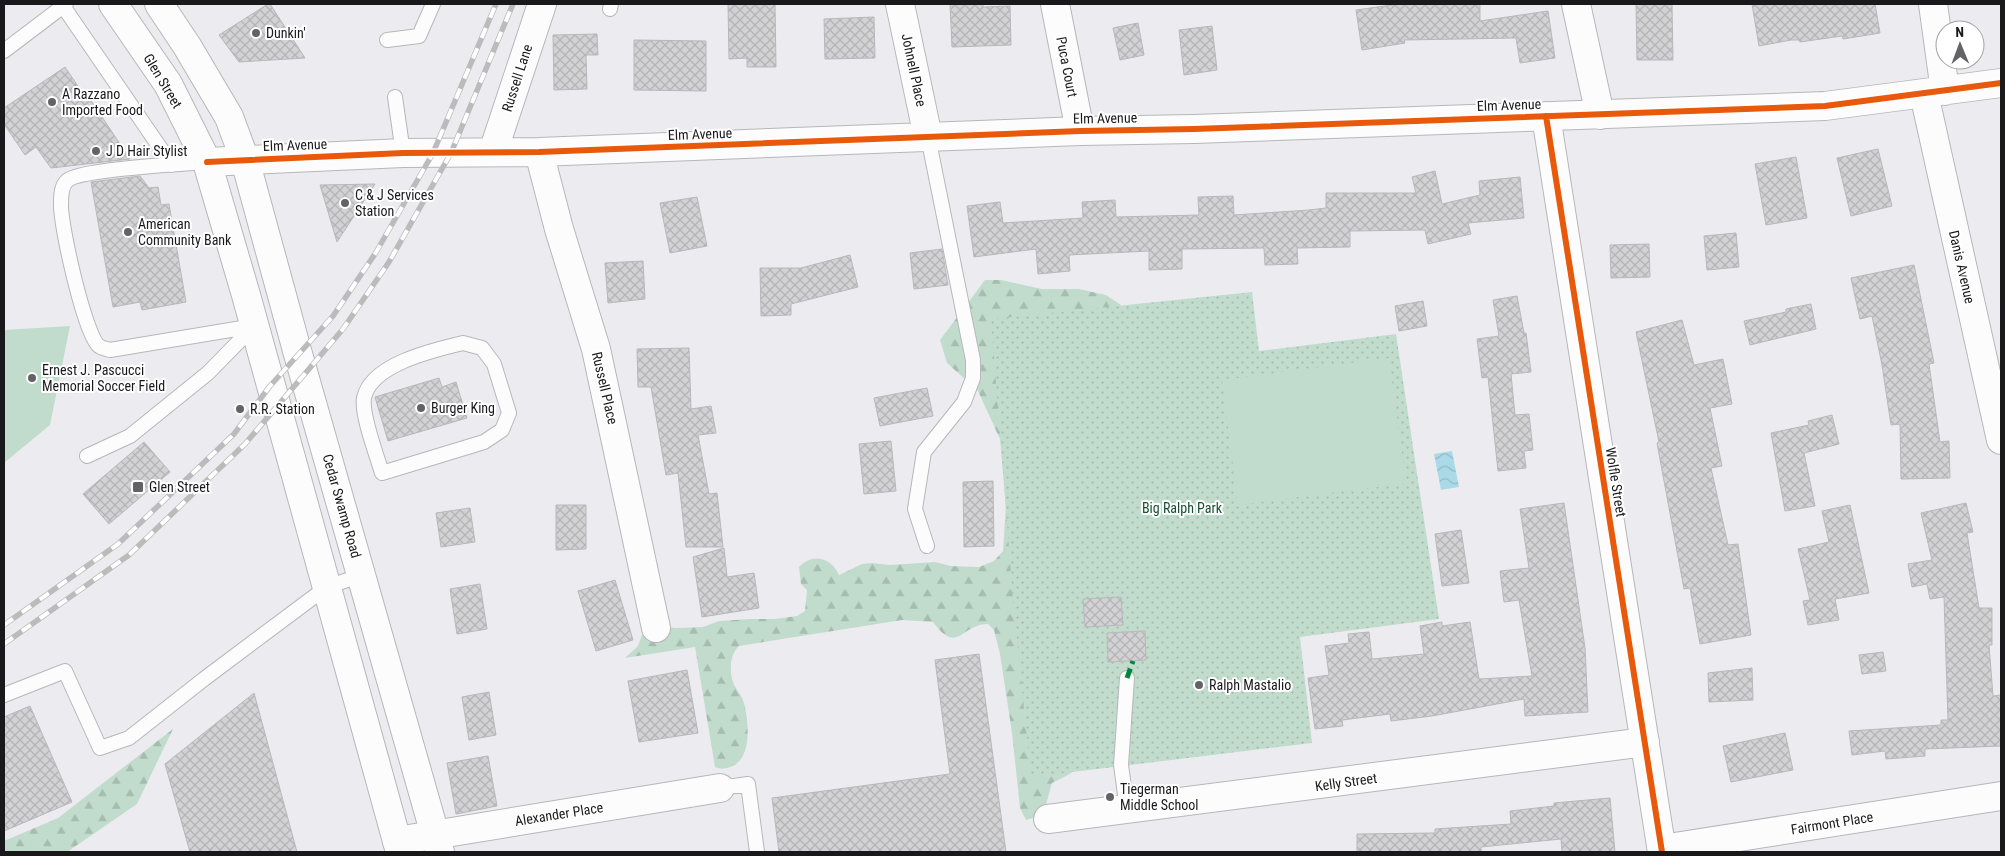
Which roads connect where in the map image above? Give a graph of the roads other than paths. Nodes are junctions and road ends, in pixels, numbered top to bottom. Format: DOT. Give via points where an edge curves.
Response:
graph roads {
  1 [pos="113,4"];
  2 [pos="159,4"];
  3 [pos="433,4"];
  4 [pos="542,4"];
  5 [pos="900,4"];
  6 [pos="1055,4"];
  7 [pos="1576,4"];
  8 [pos="1933,4"];
  9 [pos="64,5"];
  10 [pos="387,40"];
  11 [pos="4,51"];
  12 [pos="2001,83"];
  13 [pos="1934,92"];
  14 [pos="396,97"];
  15 [pos="1600,115"];
  16 [pos="1546,116"];
  17 [pos="1080,131"];
  18 [pos="928,137"];
  19 [pos="493,152"];
  20 [pos="540,152"];
  21 [pos="404,153"];
  22 [pos="246,160"];
  23 [pos="208,162"];
  24 [pos="172,165"];
  25 [pos="254,326"];
  26 [pos="442,348"];
  27 [pos="2001,440"];
  28 [pos="87,456"];
  29 [pos="928,546"];
  30 [pos="362,575"];
  31 [pos="327,587"];
  32 [pos="656,628"];
  33 [pos="1127,678"];
  34 [pos="4,695"];
  35 [pos="1645,742"];
  36 [pos="720,788"];
  37 [pos="2001,796"];
  38 [pos="1127,810"];
  39 [pos="1048,819"];
  40 [pos="438,843"];
  41 [pos="398,847"];
  42 [pos="1662,851"];
  43 [pos="757,852"];
  1 -- 23 [label="street, Glen Street" via="168,84"];
  2 -- 22 [label="street" via="229,117"];
  3 -- 10 [label="lane" via="419,36"];
  4 -- 19 [label="street, Russell Lane"];
  5 -- 18 [label="street, Johnell Place"];
  6 -- 17 [label="street, Puca Court"];
  7 -- 15 [label="street"];
  8 -- 13 [label="street, Danis Avenue"];
  9 -- 11 [label="lane"];
  9 -- 24 [label="lane"];
  12 -- 13 [label="street, Elm Avenue"];
  13 -- 15 [label="street, Elm Avenue" via="1825,106"];
  13 -- 27 [label="street, Danis Avenue"];
  14 -- 21 [label="lane"];
  15 -- 16 [label="street, Elm Avenue"];
  16 -- 17 [label="street, Elm Avenue"];
  16 -- 35 [label="street, Wolfle Street"];
  17 -- 18 [label="street, Elm Avenue"];
  18 -- 20 [label="street, Elm Avenue"];
  18 -- 29 [label="lane" via="973,360 973,378 964,402 924,452 915,509"];
  19 -- 20 [label="street, Elm Avenue"];
  19 -- 21 [label="street, Elm Avenue"];
  20 -- 32 [label="street, Russell Place" via="559,229 596,349"];
  21 -- 22 [label="street, Elm Avenue"];
  22 -- 23 [label="street, Elm Avenue"];
  22 -- 30 [label="street, Cedar Swamp Road"];
  23 -- 24 [label="lane"];
  23 -- 25 [label="street"];
  24 -- 25 [label="lane" via="113,170 71,178 65,183 60,206 65,241 89,331 98,346 110,350"];
  25 -- 28 [label="lane" via="208,373 130,436"];
  25 -- 31 [label="street"];
  26 -- 26 [label="lane" via="390,368 374,378 364,398 365,416 382,473 484,442 502,430 508,414 494,364 482,348 463,343"];
  30 -- 31 [label="lane"];
  30 -- 40 [label="street, Cedar Swamp Road"];
  31 -- 34 [label="lane" via="129,738 100,748 65,671"];
  31 -- 41 [label="street"];
  33 -- 38 [label="lane" via="1121,765"];
  35 -- 38 [label="street, Kelly Street"];
  35 -- 42 [label="street, Wolfle Street"];
  36 -- 40 [label="street, Alexander Place"];
  36 -- 43 [label="lane" via="748,784"];
  37 -- 42 [label="street, Fairmont Place"];
  38 -- 39 [label="street, Kelly Street"];
  40 -- 41 [label="street, Alexander Place"];
}
